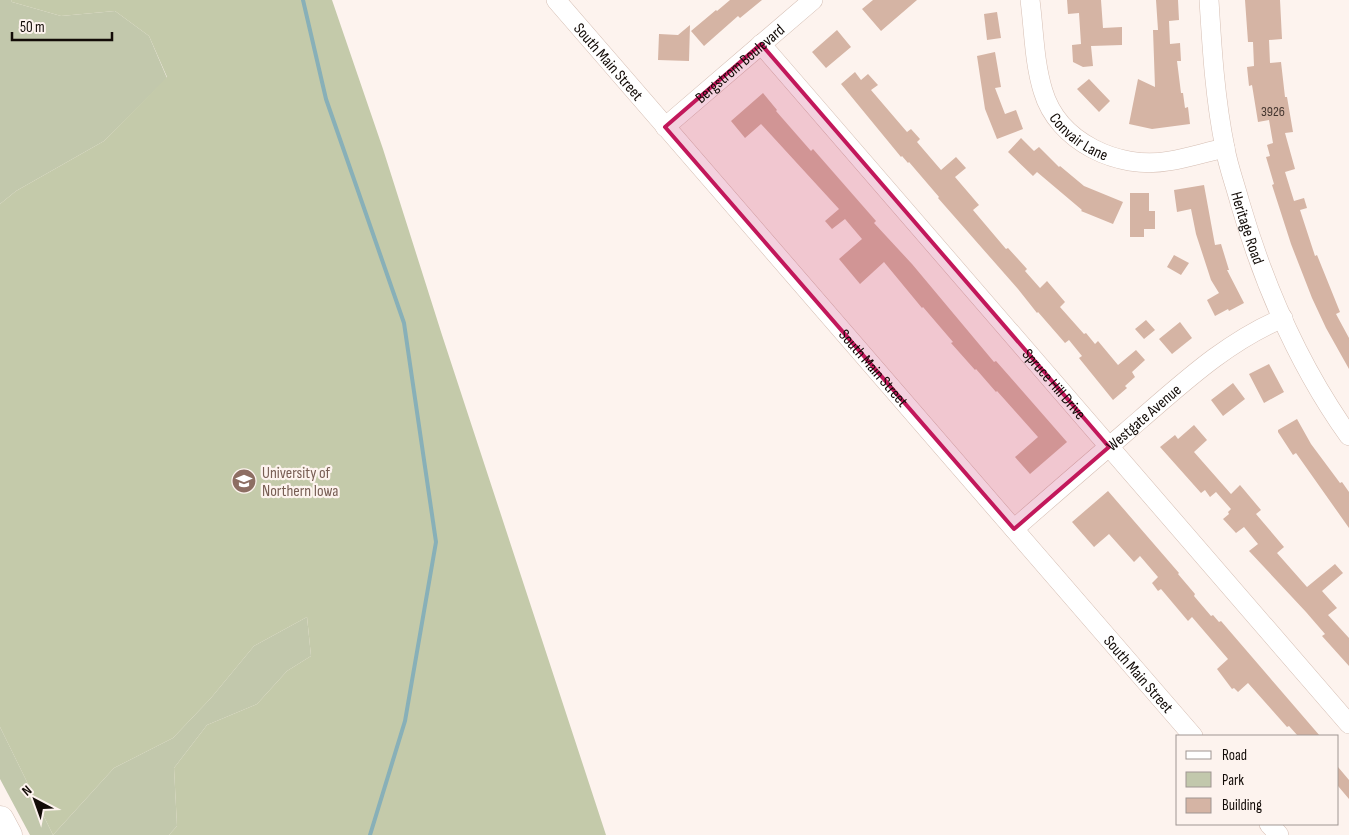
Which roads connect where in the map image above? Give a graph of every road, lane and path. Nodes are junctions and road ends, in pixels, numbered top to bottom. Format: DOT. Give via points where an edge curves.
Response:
graph roads {
  1 [pos="556,0"];
  2 [pos="813,0"];
  3 [pos="1030,0"];
  4 [pos="1209,0"];
  5 [pos="761,44"];
  6 [pos="666,127"];
  7 [pos="1225,148"];
  8 [pos="1283,318"];
  9 [pos="1349,436"];
  10 [pos="1109,447"];
  11 [pos="1014,529"];
  12 [pos="1349,724"];
  13 [pos="1192,735"];
  14 [pos="0,820"];
  15 [pos="1270,825"];
  16 [pos="8,835"];
  17 [pos="1279,835"];
  1 -- 6 [label="street, South Main Street"];
  2 -- 5 [label="street, Bergstrom Boulevard"];
  3 -- 7 [label="street, Convair Lane" via="1043,94 1059,122 1086,146 1124,160 1143,162 1168,162"];
  4 -- 7 [label="street, Heritage Road"];
  5 -- 6 [label="street, Bergstrom Boulevard"];
  5 -- 10 [label="street, Spruce Hill Drive"];
  6 -- 11 [label="street, South Main Street"];
  7 -- 8 [label="street, Heritage Road" via="1249,234"];
  8 -- 9 [label="street, Heritage Road" via="1302,359"];
  8 -- 10 [label="street, Westgate Avenue" via="1220,353"];
  10 -- 11 [label="street, Westgate Avenue"];
  10 -- 12 [label="street, Spruce Hill Drive"];
  11 -- 13 [label="street, South Main Street"];
  14 -- 16 [label="highway"];
  15 -- 17 [label="street"];
}
